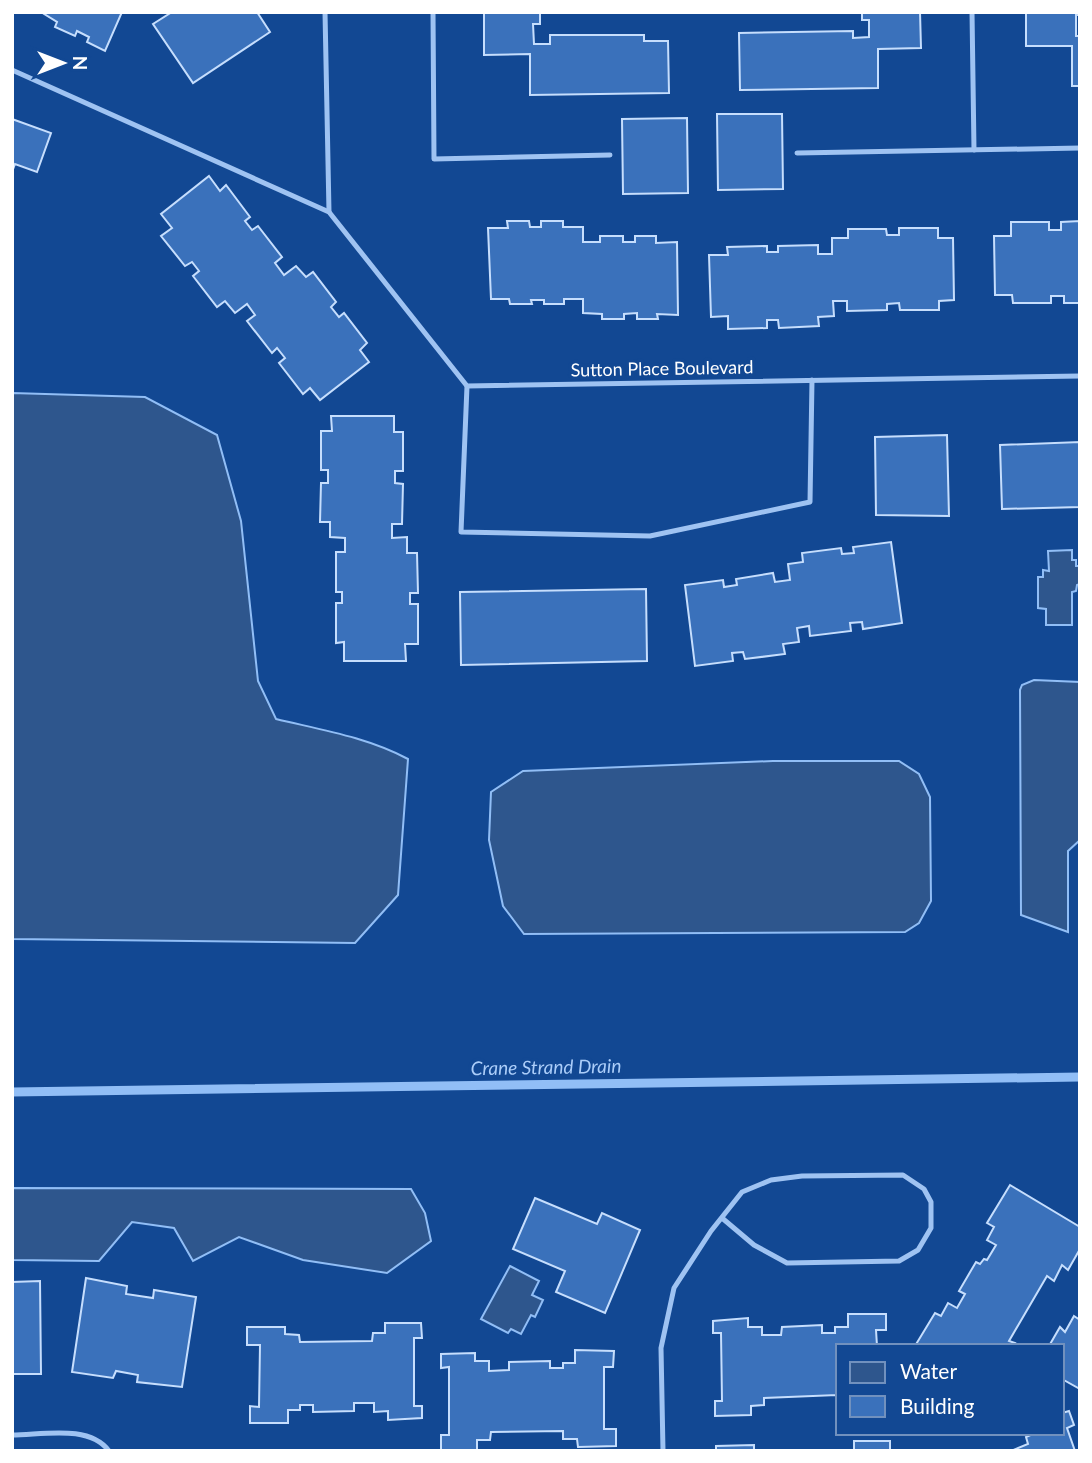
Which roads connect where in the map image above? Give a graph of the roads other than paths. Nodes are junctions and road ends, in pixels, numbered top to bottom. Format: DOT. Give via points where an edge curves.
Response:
graph roads {
  1 [pos="325,12"];
  2 [pos="433,12"];
  3 [pos="972,12"];
  4 [pos="12,70"];
  5 [pos="1080,148"];
  6 [pos="974,150"];
  7 [pos="797,153"];
  8 [pos="610,155"];
  9 [pos="330,212"];
  10 [pos="1080,376"];
  11 [pos="812,380"];
  12 [pos="467,386"];
  13 [pos="722,1218"];
  14 [pos="12,1435"];
  15 [pos="109,1451"];
  16 [pos="663,1451"];
  1 -- 9 [label="lane"];
  2 -- 8 [label="lane" via="434,159"];
  3 -- 6 [label="lane"];
  4 -- 9 [label="lane"];
  5 -- 6 [label="lane"];
  6 -- 7 [label="lane"];
  9 -- 12 [label="lane"];
  10 -- 11 [label="lane, Sutton Place Boulevard"];
  11 -- 12 [label="lane, Sutton Place Boulevard"];
  11 -- 12 [label="lane" via="810,502 650,536 461,532"];
  13 -- 13 [label="lane" via="742,1192 771,1180 802,1176 903,1175 924,1189 930,1202 930,1228 918,1250 900,1261 787,1263 754,1245"];
  13 -- 16 [label="lane" via="674,1288 661,1348"];
  14 -- 15 [label="lane" via="82,1433"];
}
